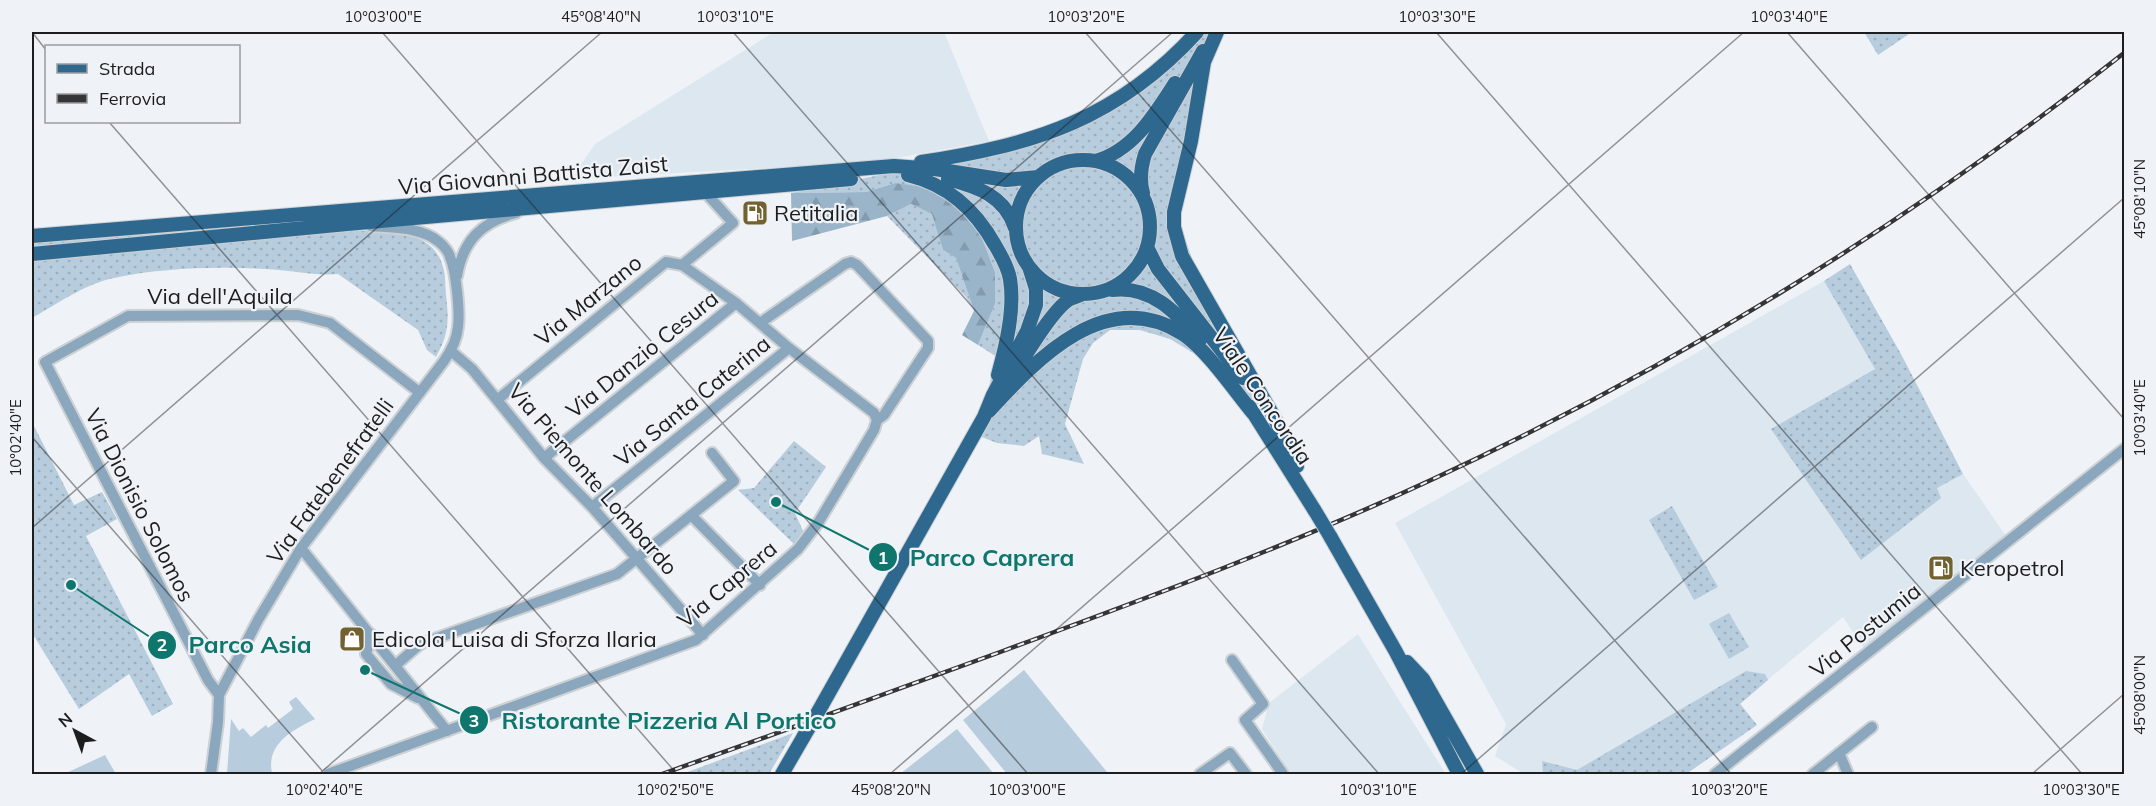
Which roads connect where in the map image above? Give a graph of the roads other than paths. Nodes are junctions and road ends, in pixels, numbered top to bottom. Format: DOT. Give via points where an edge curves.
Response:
graph roads {
  1 [pos="1197,32"];
  2 [pos="1205,32"];
  3 [pos="1216,32"];
  4 [pos="1095,161"];
  5 [pos="894,166"];
  6 [pos="908,175"];
  7 [pos="1038,177"];
  8 [pos="706,193"];
  9 [pos="1146,204"];
  10 [pos="543,207"];
  11 [pos="347,224"];
  12 [pos="1015,228"];
  13 [pos="32,237"];
  14 [pos="1147,247"];
  15 [pos="32,254"];
  16 [pos="682,265"];
  17 [pos="1029,267"];
  18 [pos="456,282"];
  19 [pos="1104,290"];
  20 [pos="1083,294"];
  21 [pos="736,303"];
  22 [pos="760,323"];
  23 [pos="789,348"];
  24 [pos="451,351"];
  25 [pos="45,362"];
  26 [pos="419,392"];
  27 [pos="497,400"];
  28 [pos="990,406"];
  29 [pos="1253,413"];
  30 [pos="877,420"];
  31 [pos="2124,449"];
  32 [pos="712,453"];
  33 [pos="544,458"];
  34 [pos="1297,466"];
  35 [pos="592,507"];
  36 [pos="1315,511"];
  37 [pos="691,515"];
  38 [pos="300,548"];
  39 [pos="637,559"];
  40 [pos="760,585"];
  41 [pos="371,634"];
  42 [pos="703,635"];
  43 [pos="1396,652"];
  44 [pos="1232,660"];
  45 [pos="396,665"];
  46 [pos="219,695"];
  47 [pos="422,700"];
  48 [pos="1872,727"];
  49 [pos="447,731"];
  50 [pos="1839,753"];
  51 [pos="211,774"];
  52 [pos="328,774"];
  53 [pos="782,774"];
  54 [pos="1200,774"];
  55 [pos="1246,774"];
  56 [pos="1283,774"];
  57 [pos="1459,774"];
  58 [pos="1477,774"];
  59 [pos="1715,774"];
  60 [pos="1813,774"];
  61 [pos="1848,774"];
  1 -- 5 [label="main road" via="1142,84 1077,121 993,150"];
  2 -- 4 [label="main road" via="1155,113 1122,150"];
  3 -- 9 [label="main road" via="1145,154 1141,185"];
  3 -- 34 [label="main road" via="1204,62 1174,227 1182,256 1274,417"];
  4 -- 7 [label="main road" via="1060,164"];
  4 -- 9 [label="main road" via="1131,180"];
  5 -- 7 [label="main road, Via Giovanni Battista Zaist" via="1006,180"];
  5 -- 13 [label="main road, Via Giovanni Battista Zaist"];
  6 -- 8 [label="main road, Via Giovanni Battista Zaist"];
  6 -- 12 [label="main road, Via Giovanni Battista Zaist" via="945,179 978,189 1006,207"];
  6 -- 28 [label="main road" via="944,189 965,204 1007,269 1010,316"];
  7 -- 12 [label="main road" via="1022,200"];
  8 -- 10 [label="main road, Via Giovanni Battista Zaist"];
  8 -- 16 [label="street, Via Marzano" via="732,223"];
  9 -- 14 [label="main road" via="1150,225"];
  10 -- 11 [label="main road, Via Giovanni Battista Zaist"];
  10 -- 18 [label="street, Via Fatebenefratelli" via="492,221 476,234 460,259"];
  11 -- 15 [label="main road, Via Giovanni Battista Zaist"];
  11 -- 18 [label="street, Via Fatebenefratelli" via="419,231 430,236 450,256"];
  12 -- 17 [label="main road"];
  14 -- 19 [label="main road" via="1131,274"];
  14 -- 34 [label="main road, Viale Concordia" via="1158,269 1244,379"];
  16 -- 21 [label="street"];
  16 -- 27 [label="street, Via Marzano" via="666,262"];
  17 -- 20 [label="main road" via="1053,287"];
  17 -- 28 [label="main road" via="1036,305"];
  18 -- 24 [label="street, Via Fatebenefratelli" via="459,326"];
  19 -- 20 [label="main road"];
  19 -- 29 [label="main road, Viale Concordia" via="1140,291 1170,309 1202,342"];
  20 -- 28 [label="main road" via="1062,306"];
  21 -- 22 [label="street"];
  21 -- 33 [label="street, Via Danzio Cesura"];
  22 -- 23 [label="street"];
  22 -- 30 [label="street, Via Caprera" via="845,264 857,265 928,340 928,348"];
  23 -- 30 [label="street" via="868,407"];
  23 -- 35 [label="street, Via Santa Caterina"];
  24 -- 26 [label="street, Via Fatebenefratelli"];
  24 -- 27 [label="street, Via Piemonte Lombardo"];
  25 -- 26 [label="street, Via dell'Aquila" via="128,316 298,315 330,323"];
  25 -- 46 [label="street, Via Dionisio Solomos"];
  26 -- 38 [label="street, Via Fatebenefratelli"];
  27 -- 33 [label="street, Via Piemonte Lombardo"];
  28 -- 29 [label="main road" via="1078,332 1100,322 1141,318 1183,334 1196,345"];
  28 -- 53 [label="main road, bridge"];
  29 -- 36 [label="main road, Viale Concordia"];
  30 -- 40 [label="street, Via Caprera" via="818,523 798,549"];
  31 -- 59 [label="street, Via Postumia"];
  32 -- 37 [label="street" via="734,481"];
  33 -- 35 [label="street, Via Piemonte Lombardo"];
  34 -- 36 [label="main road, Viale Concordia"];
  35 -- 39 [label="street, Via Piemonte Lombardo"];
  36 -- 43 [label="main road, Viale Concordia, bridge"];
  37 -- 39 [label="street"];
  37 -- 40 [label="street"];
  38 -- 41 [label="street"];
  38 -- 46 [label="street, Via Fatebenefratelli"];
  39 -- 42 [label="street, Via Piemonte Lombardo"];
  39 -- 45 [label="street" via="609,578 420,644"];
  40 -- 42 [label="street, Via Caprera"];
  41 -- 45 [label="street"];
  41 -- 47 [label="street" via="366,654 391,684"];
  42 -- 49 [label="street, Via Caprera" via="664,653"];
  43 -- 57 [label="main road, Viale Concordia"];
  43 -- 58 [label="main road, Viale Concordia" via="1423,679"];
  44 -- 56 [label="street" via="1263,704 1245,720"];
  45 -- 47 [label="street"];
  46 -- 51 [label="street, Via Fatebenefratelli"];
  47 -- 49 [label="street"];
  48 -- 50 [label="street"];
  49 -- 52 [label="street, Via Caprera"];
  50 -- 60 [label="street"];
  50 -- 61 [label="street"];
  54 -- 55 [label="street" via="1230,753"];
}
